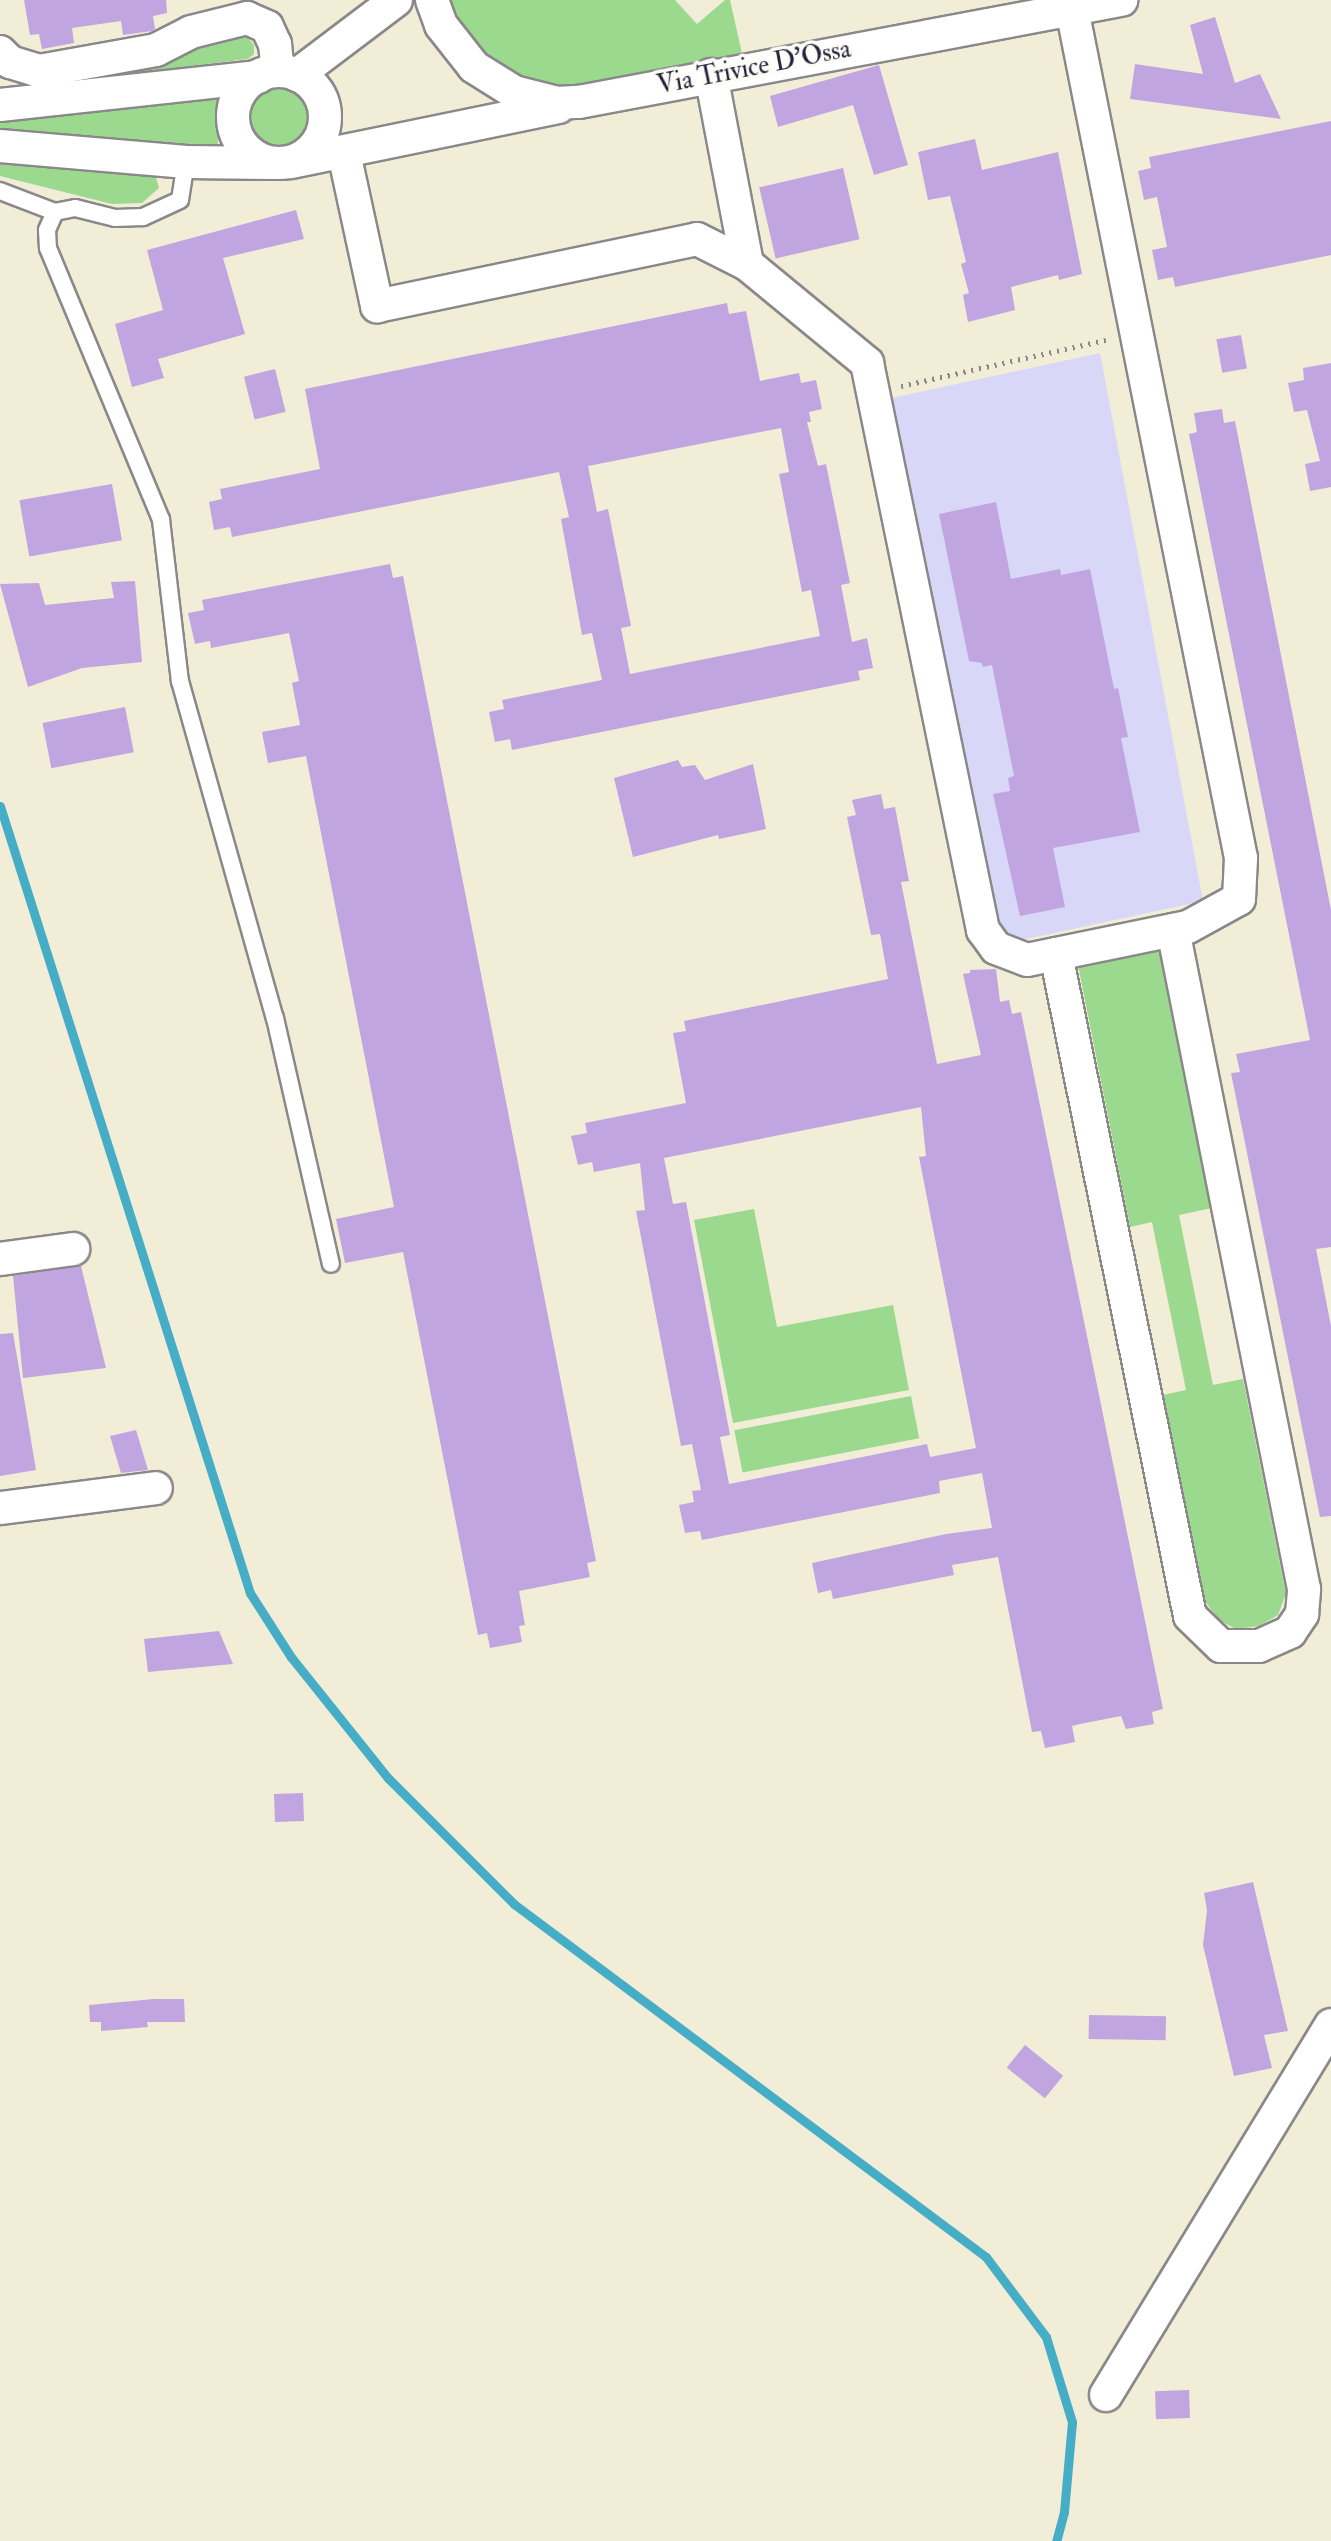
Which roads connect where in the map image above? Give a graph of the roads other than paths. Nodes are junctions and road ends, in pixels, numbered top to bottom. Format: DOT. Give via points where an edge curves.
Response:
graph roads {
  1 [pos="396,0"];
  2 [pos="432,0"];
  3 [pos="1121,0"];
  4 [pos="1073,4"];
  5 [pos="0,52"];
  6 [pos="278,74"];
  7 [pos="711,75"];
  8 [pos="579,102"];
  9 [pos="0,105"];
  10 [pos="0,146"];
  11 [pos="344,153"];
  12 [pos="186,162"];
  13 [pos="283,162"];
  14 [pos="0,191"];
  15 [pos="55,212"];
  16 [pos="747,264"];
  17 [pos="1173,930"];
  18 [pos="1056,954"];
  19 [pos="73,1249"];
  20 [pos="0,1259"];
  21 [pos="331,1264"];
  22 [pos="156,1488"];
  23 [pos="0,1508"];
  24 [pos="1331,2025"];
  25 [pos="1106,2395"];
  1 -- 6 [label="street"];
  2 -- 8 [label="street, Via Trivice D'Ossa" via="441,25 462,55 493,81 535,100"];
  3 -- 4 [label="street, Via Trivice D'Ossa"];
  4 -- 7 [label="street, Via Trivice D'Ossa"];
  4 -- 17 [label="street" via="1241,858 1239,899"];
  5 -- 6 [label="street" via="10,62 39,71 156,50 191,32 247,18 267,27"];
  6 -- 9 [label="street"];
  6 -- 13 [label="street" via="315,89 325,110 323,132 311,151"];
  6 -- 13 [label="street" via="249,83 236,103 235,127 245,148 264,161"];
  7 -- 8 [label="street, Via Trivice D'Ossa"];
  7 -- 16 [label="street"];
  8 -- 11 [label="street"];
  10 -- 12 [label="street"];
  11 -- 13 [label="street"];
  11 -- 16 [label="street" via="377,306 697,239"];
  12 -- 13 [label="street"];
  12 -- 15 [label="lane" via="180,200 143,217 115,218 75,208"];
  14 -- 15 [label="lane"];
  15 -- 21 [label="lane" via="47,230 53,262 161,520 180,681 275,1018"];
  16 -- 18 [label="street" via="867,363 983,930 996,948 1027,960"];
  17 -- 18 [label="street"];
  17 -- 18 [label="street" via="1304,1589 1302,1614 1290,1632 1259,1646 1221,1646 1190,1616"];
  19 -- 20 [label="street"];
  22 -- 23 [label="street"];
  24 -- 25 [label="street"];
}
